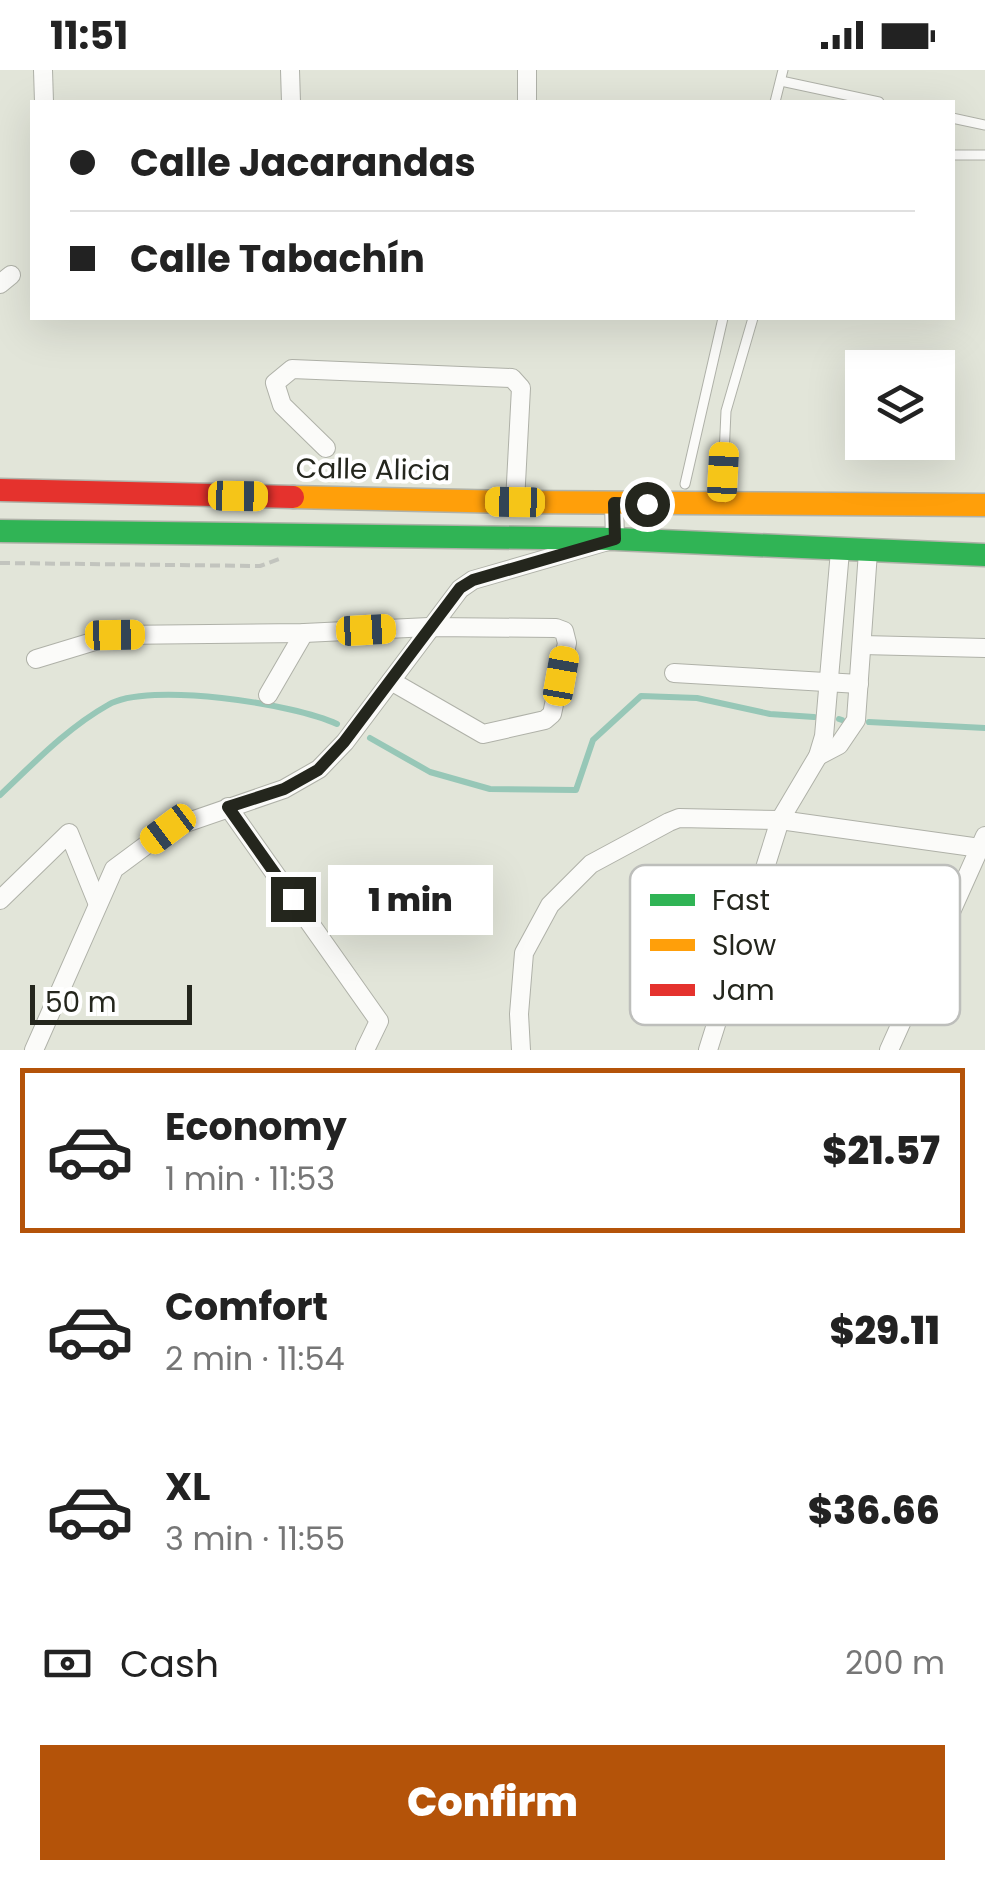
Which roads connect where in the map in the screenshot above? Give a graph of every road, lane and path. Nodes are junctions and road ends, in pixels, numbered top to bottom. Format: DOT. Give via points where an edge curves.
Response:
graph roads {
  1 [pos="43,70"];
  2 [pos="290,70"];
  3 [pos="527,70"];
  4 [pos="782,76"];
  5 [pos="44,100"];
  6 [pos="290,100"];
  7 [pos="526,100"];
  8 [pos="872,100"];
  9 [pos="955,119"];
  10 [pos="985,125"];
  11 [pos="985,154"];
  12 [pos="955,155"];
  13 [pos="723,320"];
  14 [pos="752,320"];
  15 [pos="326,448"];
  16 [pos="0,490"];
  17 [pos="682,494"];
  18 [pos="515,502"];
  19 [pos="614,503"];
  20 [pos="722,503"];
  21 [pos="985,505"];
  22 [pos="0,531"];
  23 [pos="296,534"];
  24 [pos="615,539"];
  25 [pos="840,551"];
  26 [pos="868,552"];
  27 [pos="985,555"];
  28 [pos="0,563"];
  29 [pos="430,627"];
  30 [pos="304,633"];
  31 [pos="862,646"];
  32 [pos="985,648"];
  33 [pos="36,659"];
  34 [pos="674,673"];
  35 [pos="392,680"];
  36 [pos="829,682"];
  37 [pos="859,684"];
  38 [pos="268,695"];
  39 [pos="818,756"];
  40 [pos="228,807"];
  41 [pos="780,820"];
  42 [pos="983,842"];
  43 [pos="766,865"];
  44 [pos="960,893"];
  45 [pos="0,900"];
  46 [pos="97,902"];
  47 [pos="716,1025"];
  48 [pos="900,1025"];
  49 [pos="34,1050"];
  50 [pos="365,1050"];
  51 [pos="521,1050"];
  52 [pos="708,1050"];
  53 [pos="889,1050"];
  1 -- 5 [label="street"];
  2 -- 6 [label="street"];
  3 -- 7 [label="street"];
  4 -- 8 [label="lane"];
  9 -- 10 [label="lane"];
  11 -- 12 [label="lane"];
  13 -- 17 [label="lane"];
  14 -- 20 [label="lane" via="726,411"];
  15 -- 18 [label="street" via="282,405 275,383 292,369 512,378 521,388"];
  16 -- 18 [label="street, Calle Alicia"];
  17 -- 19 [label="street, Calle Alicia"];
  17 -- 20 [label="street, Calle Alicia"];
  18 -- 19 [label="street, Calle Alicia"];
  19 -- 24 [label="street"];
  20 -- 21 [label="street, Calle Alicia"];
  22 -- 23 [label="street"];
  23 -- 24 [label="street"];
  23 -- 28 [label="path" via="283,556 260,566"];
  24 -- 25 [label="street"];
  24 -- 29 [label="street" via="473,580"];
  25 -- 26 [label="street"];
  25 -- 36 [label="street"];
  26 -- 27 [label="street"];
  26 -- 31 [label="street"];
  29 -- 30 [label="street"];
  29 -- 35 [label="street"];
  29 -- 35 [label="street" via="564,631 552,714 483,734"];
  30 -- 33 [label="street" via="115,635"];
  30 -- 38 [label="street"];
  31 -- 32 [label="street"];
  31 -- 37 [label="street"];
  34 -- 36 [label="street"];
  35 -- 40 [label="street" via="318,770"];
  36 -- 37 [label="street"];
  36 -- 39 [label="street"];
  37 -- 39 [label="street" via="856,720 839,745"];
  39 -- 41 [label="street"];
  40 -- 46 [label="street" via="168,829 114,868"];
  40 -- 50 [label="street" via="379,1020"];
  41 -- 42 [label="street"];
  41 -- 43 [label="street"];
  41 -- 51 [label="street" via="679,818 591,864 550,905 524,953"];
  42 -- 44 [label="street"];
  45 -- 46 [label="street" via="70,833"];
  46 -- 49 [label="street"];
  47 -- 52 [label="street"];
  48 -- 53 [label="street"];
}
